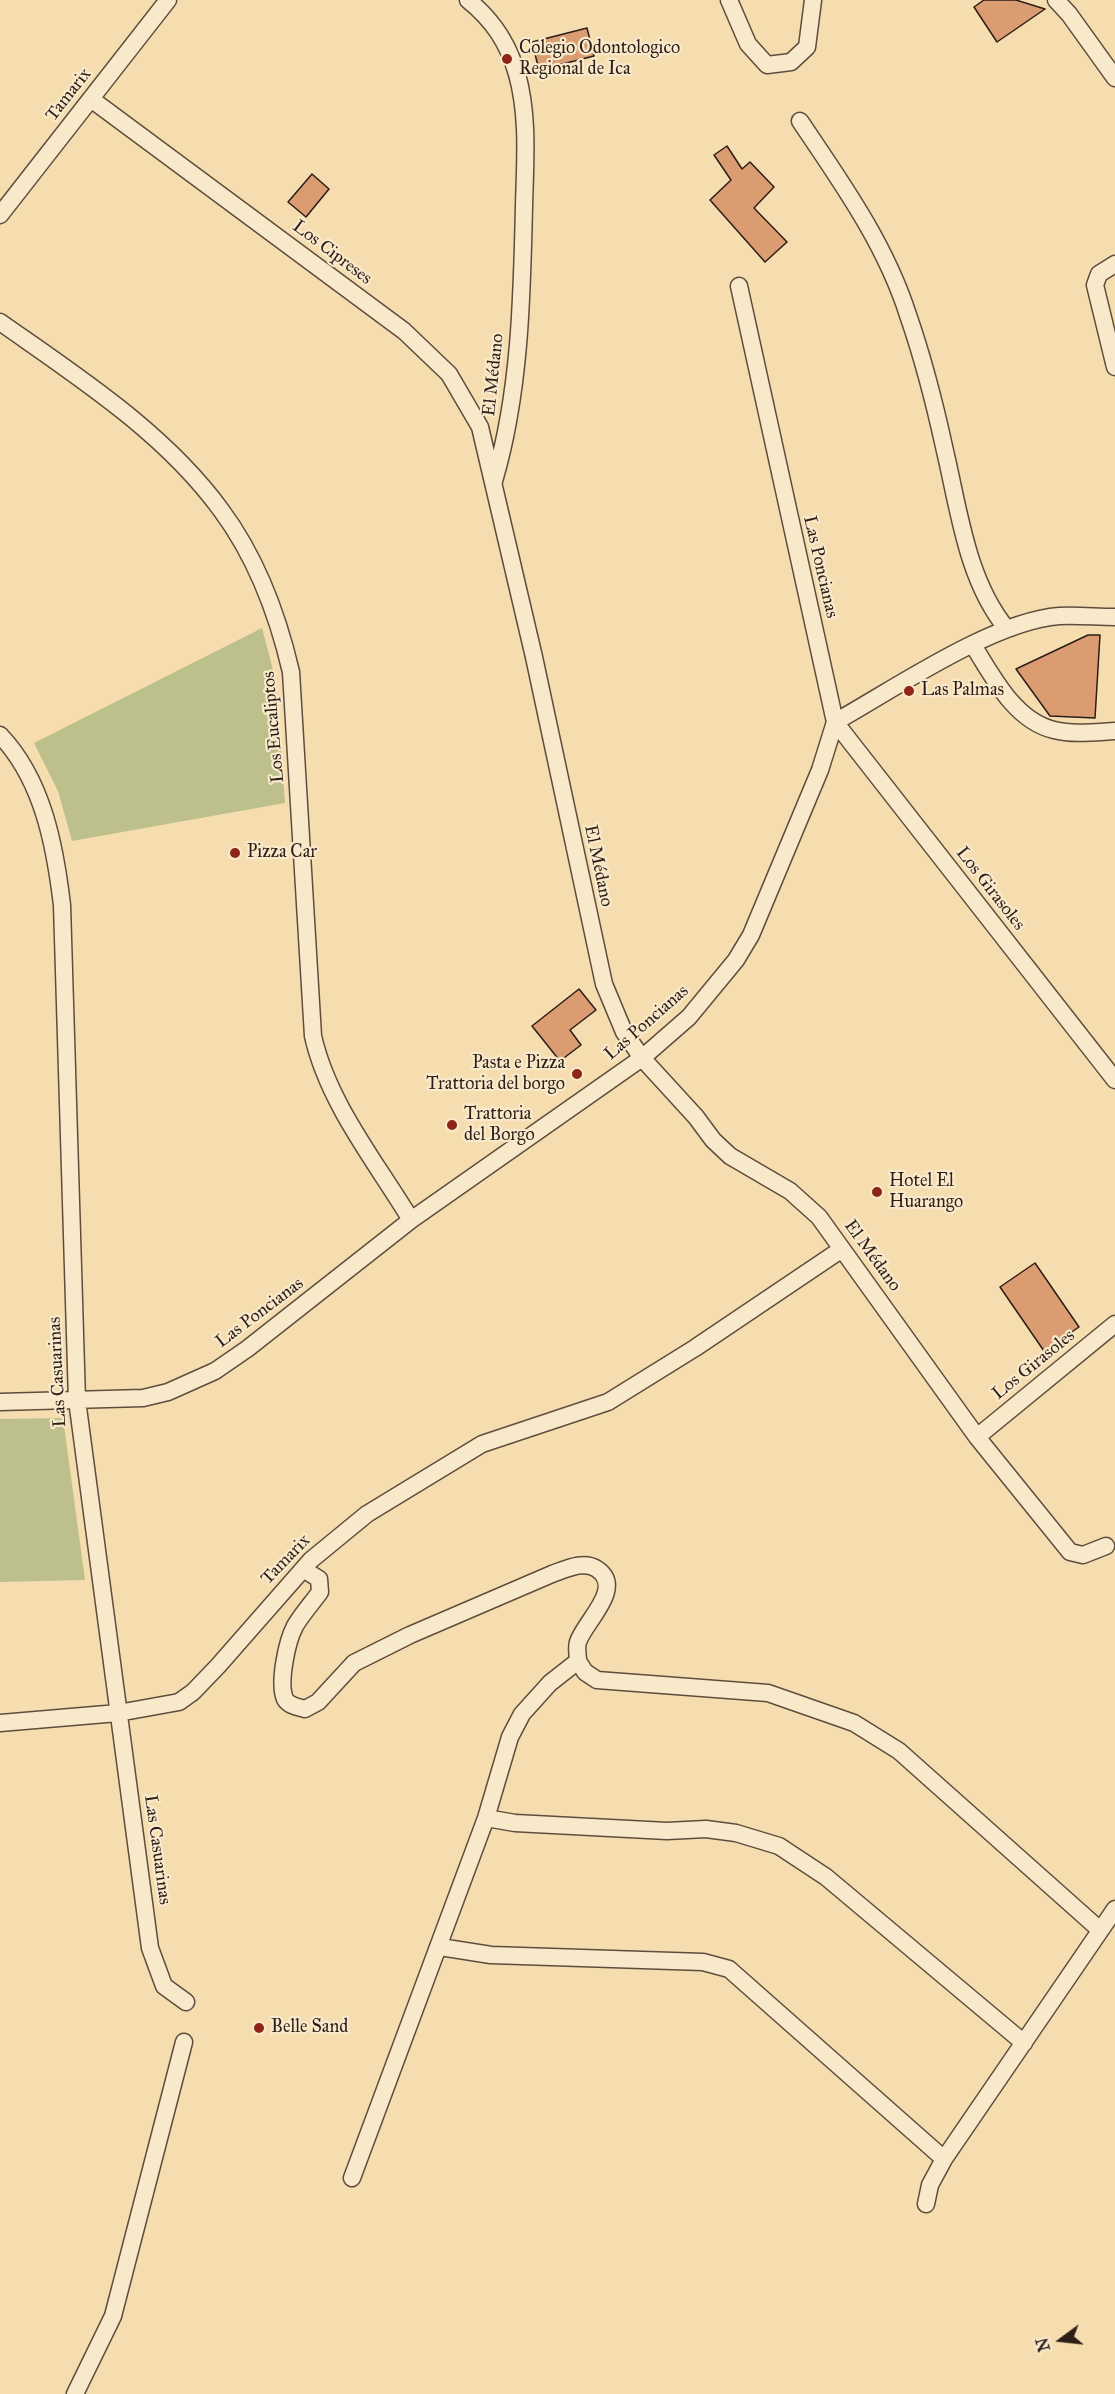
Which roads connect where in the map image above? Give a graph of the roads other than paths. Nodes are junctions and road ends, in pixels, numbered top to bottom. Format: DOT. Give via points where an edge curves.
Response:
graph roads {
  1 [pos="168,0"];
  2 [pos="468,0"];
  3 [pos="729,0"];
  4 [pos="813,0"];
  5 [pos="1056,0"];
  6 [pos="1115,78"];
  7 [pos="91,99"];
  8 [pos="800,121"];
  9 [pos="0,215"];
  10 [pos="1115,264"];
  11 [pos="739,286"];
  12 [pos="0,322"];
  13 [pos="1115,367"];
  14 [pos="494,482"];
  15 [pos="1115,617"];
  16 [pos="1007,629"];
  17 [pos="973,645"];
  18 [pos="835,722"];
  19 [pos="1115,731"];
  20 [pos="0,735"];
  21 [pos="642,1059"];
  22 [pos="1115,1080"];
  23 [pos="411,1220"];
  24 [pos="842,1249"];
  25 [pos="1115,1324"];
  26 [pos="77,1400"];
  27 [pos="0,1402"];
  28 [pos="977,1437"];
  29 [pos="1107,1546"];
  30 [pos="303,1569"];
  31 [pos="578,1661"];
  32 [pos="118,1713"];
  33 [pos="0,1723"];
  34 [pos="486,1818"];
  35 [pos="1115,1909"];
  36 [pos="1100,1930"];
  37 [pos="440,1947"];
  38 [pos="186,2002"];
  39 [pos="184,2042"];
  40 [pos="1024,2043"];
  41 [pos="944,2159"];
  42 [pos="352,2178"];
  43 [pos="926,2204"];
  44 [pos="75,2394"];
  1 -- 7 [label="street, Tamarix"];
  2 -- 14 [label="street, El Médano" via="486,14 509,52 517,76 525,138 522,287 508,427"];
  3 -- 4 [label="street" via="748,44 767,65 791,62 807,47"];
  5 -- 6 [label="street"];
  7 -- 9 [label="street, Tamarix"];
  7 -- 14 [label="street, Los Cipreses" via="430,354 454,382 480,427"];
  8 -- 16 [label="street" via="856,204 900,291 974,567 995,615"];
  10 -- 13 [label="street" via="1099,274 1095,285"];
  11 -- 18 [label="street, Las Poncianas"];
  12 -- 23 [label="street, Los Eucaliptos" via="89,385 176,458 221,510 242,542 262,585 282,632 291,672 315,1044 332,1089"];
  14 -- 21 [label="street, El Médano" via="604,984 624,1032"];
  15 -- 16 [label="street" via="1059,616"];
  16 -- 17 [label="street"];
  17 -- 18 [label="street"];
  17 -- 19 [label="street" via="997,684 1041,726 1057,731"];
  18 -- 21 [label="street, Las Poncianas" via="820,770 751,935 736,960 689,1017"];
  18 -- 22 [label="street, Los Girasoles"];
  20 -- 26 [label="street, Las Casuarinas" via="22,764 47,820 62,905"];
  21 -- 23 [label="street, Las Poncianas"];
  21 -- 24 [label="street, El Médano" via="713,1140 730,1156 805,1202"];
  23 -- 26 [label="street, Las Poncianas" via="215,1371 168,1392 143,1398"];
  24 -- 28 [label="street, El Médano"];
  24 -- 30 [label="street, Tamarix" via="608,1402 482,1444 367,1514"];
  25 -- 28 [label="street, Los Girasoles"];
  26 -- 27 [label="street, Las Poncianas"];
  26 -- 32 [label="street, Las Casuarinas"];
  28 -- 29 [label="street, El Médano" via="1070,1552 1083,1555"];
  30 -- 31 [label="street" via="319,1579 321,1586 288,1644 283,1686 286,1700 294,1707 305,1709 318,1702 354,1663 411,1635 552,1574 591,1565 604,1574 608,1585 578,1643"];
  30 -- 32 [label="street, Tamarix" via="194,1692 179,1702"];
  31 -- 34 [label="street" via="550,1683 522,1714 510,1737"];
  31 -- 36 [label="street" via="597,1680 768,1693 854,1723 899,1751"];
  32 -- 33 [label="street, Tamarix"];
  32 -- 38 [label="street, Las Casuarinas" via="150,1948 164,1986"];
  34 -- 37 [label="street"];
  34 -- 40 [label="street" via="667,1831 706,1829 779,1846 826,1877"];
  35 -- 36 [label="street"];
  36 -- 40 [label="street"];
  37 -- 41 [label="street" via="491,1956 703,1962 729,1969"];
  37 -- 42 [label="street"];
  39 -- 44 [label="street" via="112,2316"];
  40 -- 41 [label="street"];
  41 -- 43 [label="street" via="930,2185"];
}
